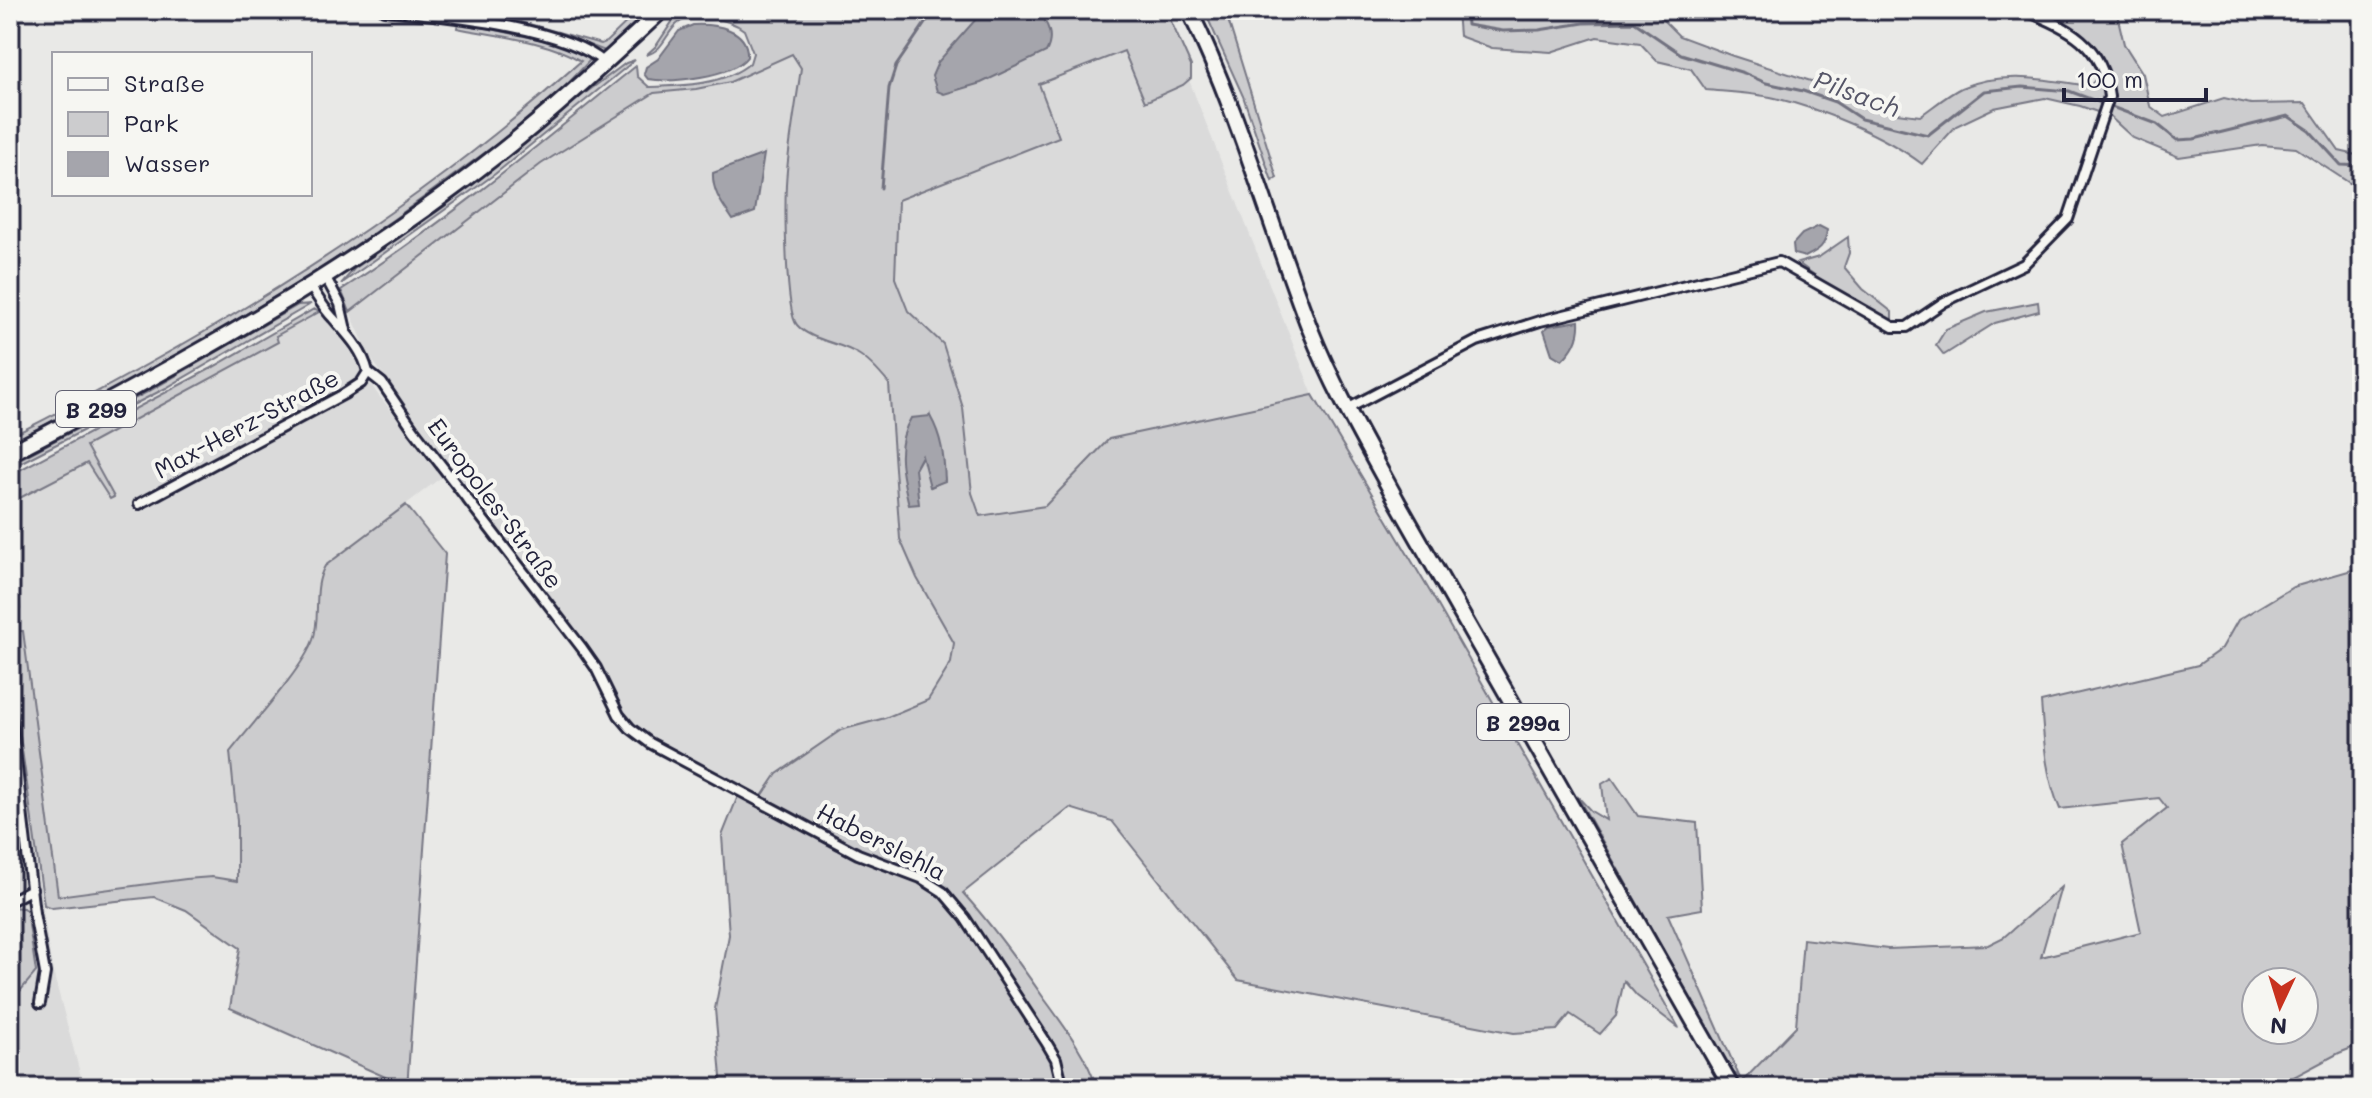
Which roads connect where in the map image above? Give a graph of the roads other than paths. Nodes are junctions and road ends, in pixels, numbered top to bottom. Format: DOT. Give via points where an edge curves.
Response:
graph roads {
  1 [pos="384,10"];
  2 [pos="662,10"];
  3 [pos="1189,10"];
  4 [pos="2023,10"];
  5 [pos="605,63"];
  6 [pos="325,276"];
  7 [pos="310,286"];
  8 [pos="346,331"];
  9 [pos="368,372"];
  10 [pos="1347,409"];
  11 [pos="10,453"];
  12 [pos="139,504"];
  13 [pos="611,702"];
  14 [pos="10,709"];
  15 [pos="32,889"];
  16 [pos="10,901"];
  17 [pos="40,1003"];
  18 [pos="1063,1088"];
  19 [pos="1732,1088"];
  1 -- 5 [label="street" via="456,17 540,34 583,47"];
  2 -- 5 [label="main road, B 299"];
  3 -- 10 [label="main road, B 299a" via="1222,85 1311,331"];
  4 -- 10 [label="street" via="2061,26 2089,47 2106,75 2109,97 2068,219 2024,264 1944,302 1907,327 1893,327 1782,262 1477,341"];
  5 -- 6 [label="main road, B 299" via="500,153"];
  6 -- 7 [label="main road, B 299"];
  6 -- 8 [label="street, Europoles-Straße" via="340,304"];
  7 -- 8 [label="street, Europoles-Straße"];
  7 -- 11 [label="main road, B 299" via="193,357"];
  8 -- 9 [label="street, Europoles-Straße"];
  9 -- 12 [label="street, Max-Herz-Straße" via="344,394"];
  9 -- 13 [label="street, Europoles-Straße" via="382,383 582,648"];
  10 -- 19 [label="main road, B 299a"];
  13 -- 18 [label="street, Haberslehla" via="630,728 679,760 858,854 943,892 1046,1042"];
  14 -- 15 [label="street"];
  15 -- 16 [label="street"];
  15 -- 17 [label="street" via="45,973"];
}
